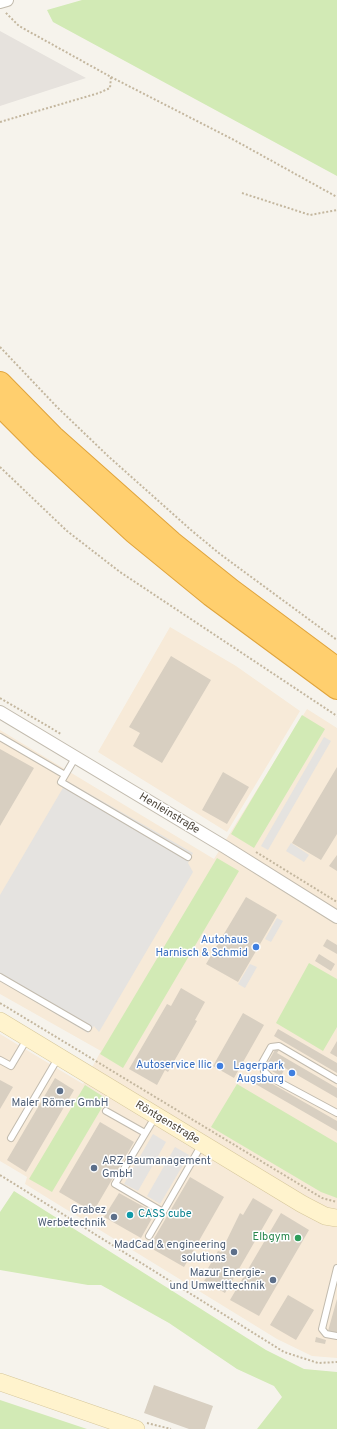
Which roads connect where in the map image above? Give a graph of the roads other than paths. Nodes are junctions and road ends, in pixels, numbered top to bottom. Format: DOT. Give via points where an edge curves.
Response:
graph roads {
  1 [pos="7,0"];
  2 [pos="0,2"];
  3 [pos="0,383"];
  4 [pos="0,405"];
  5 [pos="337,668"];
  6 [pos="337,688"];
  7 [pos="0,712"];
  8 [pos="0,737"];
  9 [pos="75,758"];
  10 [pos="65,775"];
  11 [pos="188,857"];
  12 [pos="337,917"];
  13 [pos="0,976"];
  14 [pos="0,1021"];
  15 [pos="88,1028"];
  16 [pos="28,1038"];
  17 [pos="59,1057"];
  18 [pos="0,1060"];
  19 [pos="337,1080"];
  20 [pos="106,1110"];
  21 [pos="337,1113"];
  22 [pos="155,1116"];
  23 [pos="145,1133"];
  24 [pos="11,1138"];
  25 [pos="202,1144"];
  26 [pos="163,1212"];
  27 [pos="337,1218"];
  28 [pos="149,1236"];
  29 [pos="337,1268"];
  30 [pos="337,1336"];
  31 [pos="0,1382"];
  32 [pos="136,1429"];
  1 -- 2 [label="street"];
  3 -- 5 [label="highway" via="54,437 170,542"];
  4 -- 6 [label="highway" via="134,532 222,603"];
  7 -- 9 [label="street, Henleinstraße"];
  8 -- 10 [label="lane"];
  9 -- 10 [label="lane"];
  9 -- 12 [label="street, Henleinstraße"];
  10 -- 11 [label="lane" via="61,782"];
  13 -- 15 [label="lane"];
  14 -- 16 [label="street, Röntgenstraße"];
  16 -- 17 [label="street, Röntgenstraße"];
  16 -- 18 [label="lane" via="11,1066"];
  17 -- 22 [label="street, Röntgenstraße"];
  17 -- 24 [label="lane"];
  19 -- 21 [label="lane" via="279,1046 271,1047 262,1063 264,1071 270,1077"];
  20 -- 23 [label="lane"];
  22 -- 23 [label="lane"];
  22 -- 25 [label="street, Röntgenstraße"];
  23 -- 26 [label="lane" via="115,1184"];
  25 -- 26 [label="lane"];
  25 -- 27 [label="street, Röntgenstraße" via="302,1204 325,1216"];
  26 -- 28 [label="lane"];
  29 -- 30 [label="lane" via="322,1329 326,1334"];
  31 -- 32 [label="street"];
}
